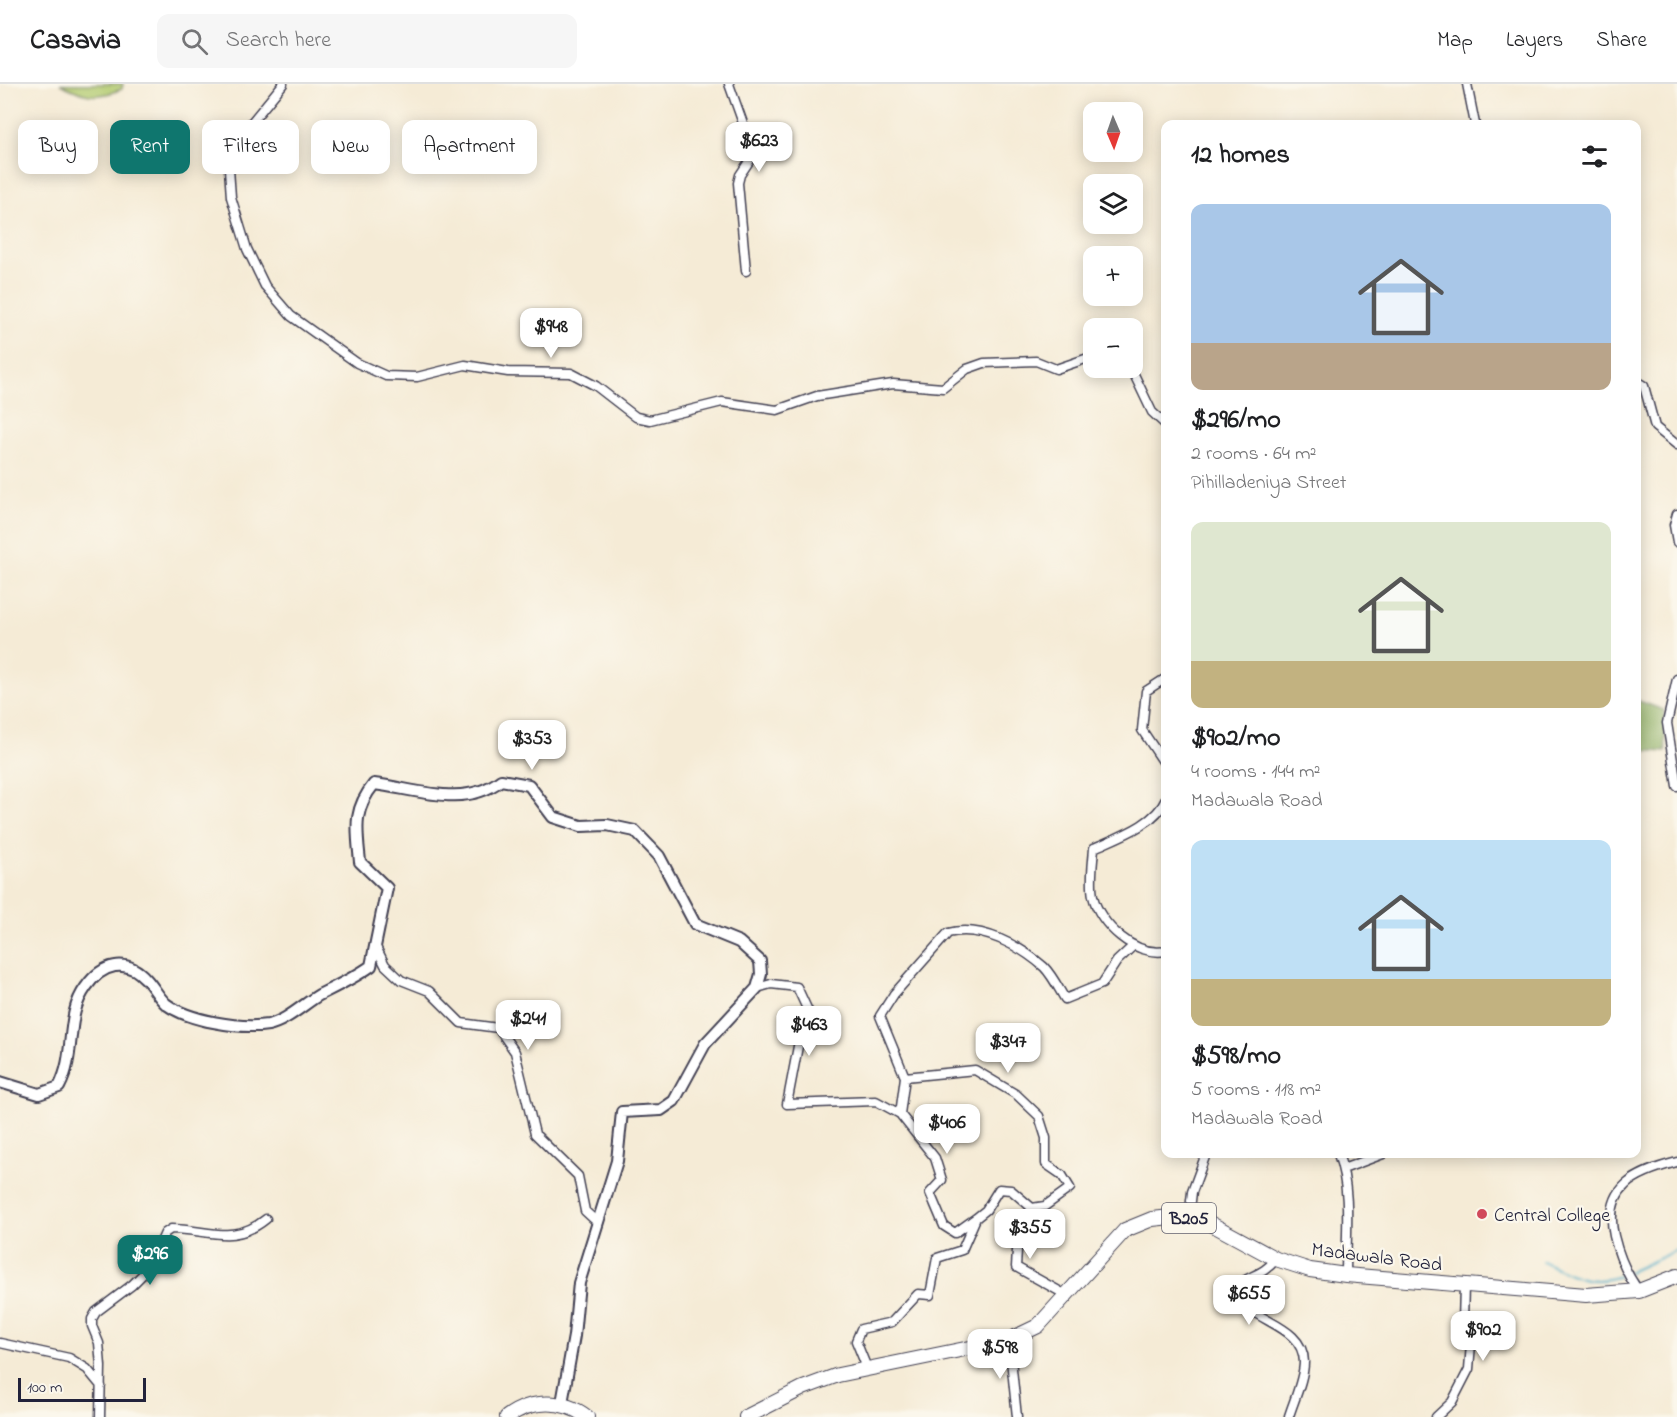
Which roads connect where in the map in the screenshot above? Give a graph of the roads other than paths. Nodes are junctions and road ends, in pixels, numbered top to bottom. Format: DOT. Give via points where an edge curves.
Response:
graph roads {
  1 [pos="283,84"];
  2 [pos="729,84"];
  3 [pos="1467,84"];
  4 [pos="1474,120"];
  5 [pos="746,271"];
  6 [pos="1083,360"];
  7 [pos="1136,378"];
  8 [pos="1641,384"];
  9 [pos="1161,420"];
  10 [pos="1677,445"];
  11 [pos="1677,514"];
  12 [pos="1677,542"];
  13 [pos="1677,679"];
  14 [pos="1161,681"];
  15 [pos="1161,758"];
  16 [pos="1677,786"];
  17 [pos="1161,810"];
  18 [pos="1133,946"];
  19 [pos="376,947"];
  20 [pos="1161,950"];
  21 [pos="757,988"];
  22 [pos="905,1077"];
  23 [pos="0,1082"];
  24 [pos="900,1114"];
  25 [pos="1205,1158"];
  26 [pos="1339,1158"];
  27 [pos="1372,1158"];
  28 [pos="1677,1162"];
  29 [pos="1343,1169"];
  30 [pos="1032,1208"];
  31 [pos="976,1218"];
  32 [pos="1189,1218"];
  33 [pos="266,1219"];
  34 [pos="598,1223"];
  35 [pos="1276,1259"];
  36 [pos="1346,1275"];
  37 [pos="1677,1276"];
  38 [pos="1464,1285"];
  39 [pos="1639,1291"];
  40 [pos="1068,1296"];
  41 [pos="1009,1340"];
  42 [pos="0,1343"];
  43 [pos="867,1368"];
  44 [pos="101,1387"];
  45 [pos="562,1403"];
  46 [pos="1289,1416"];
  47 [pos="100,1417"];
  48 [pos="507,1417"];
  49 [pos="587,1417"];
  50 [pos="746,1417"];
  51 [pos="1017,1417"];
  52 [pos="1436,1417"];
  1 -- 6 [label="street" via="242,134 229,169 231,197 247,249 265,286 291,316 357,363 386,376 417,377 465,365 508,372 571,373 636,417 650,420 722,402 777,410 817,396 893,384 943,388 967,369 984,363 1036,361 1056,369"];
  2 -- 5 [label="street" via="754,154 738,183"];
  3 -- 4 [label="street"];
  7 -- 9 [label="street" via="1152,412"];
  8 -- 10 [label="street" via="1655,427"];
  11 -- 12 [label="street"];
  13 -- 16 [label="street" via="1667,723"];
  14 -- 15 [label="street" via="1146,691 1142,729"];
  17 -- 18 [label="street" via="1138,827 1094,848 1092,895 1100,916"];
  18 -- 20 [label="street"];
  18 -- 22 [label="street" via="1101,984 1065,999 1045,968 998,936 948,933 894,994 880,1016"];
  19 -- 21 [label="street" via="387,888 360,862 356,822 362,799 374,784 467,796 487,791 501,780 518,781 529,785 553,817 581,826 607,825 635,831 659,856 695,924 739,942 760,961"];
  19 -- 23 [label="street" via="370,966 354,978 269,1025 217,1023 191,1016 165,1003 133,967 122,964 103,968 86,987 74,1012 68,1069 59,1087 39,1094"];
  19 -- 34 [label="street" via="385,965 400,980 429,991 461,1023 498,1028 515,1052 535,1134 578,1176 585,1211"];
  21 -- 24 [label="street" via="771,984 797,987 809,1013 799,1041 787,1104 876,1101"];
  21 -- 34 [label="street" via="705,1044 674,1101 661,1110 622,1112 616,1161"];
  22 -- 24 [label="street"];
  22 -- 30 [label="street" via="975,1070 1027,1103 1043,1127 1046,1164 1062,1175 1070,1188 1045,1206"];
  24 -- 31 [label="street" via="935,1158 942,1180 930,1193 944,1226 955,1233"];
  25 -- 32 [label="street" via="1192,1192"];
  26 -- 29 [label="street"];
  27 -- 29 [label="street"];
  28 -- 39 [label="street" via="1635,1177 1616,1196 1610,1217 1623,1266"];
  29 -- 36 [label="street" via="1347,1202"];
  30 -- 31 [label="street" via="1011,1190 999,1189"];
  30 -- 40 [label="street" via="1018,1234 1016,1267"];
  31 -- 43 [label="street" via="963,1250 937,1258 930,1295 918,1294 892,1322 861,1329 856,1341"];
  32 -- 35 [label="main road, Madawala Road / B205" via="1202,1219"];
  32 -- 40 [label="main road, Madawala Road / B205" via="1152,1218 1125,1230"];
  33 -- 44 [label="street" via="252,1230 236,1234 177,1229 165,1233 149,1268 96,1311 92,1319 99,1343"];
  34 -- 45 [label="street" via="579,1283"];
  35 -- 36 [label="main road, Madawala Road / B205" via="1310,1270"];
  35 -- 46 [label="street" via="1267,1270 1234,1288 1238,1300 1256,1315 1277,1324 1302,1352 1304,1364"];
  36 -- 38 [label="main road, Madawala Road / B205"];
  37 -- 39 [label="main road, Madawala Road / B205"];
  38 -- 39 [label="main road, Madawala Road / B205" via="1586,1295"];
  38 -- 52 [label="street" via="1463,1322 1471,1344 1469,1369 1452,1402"];
  40 -- 41 [label="main road, Madawala Road / B205" via="1038,1326"];
  41 -- 43 [label="main road, Madawala Road / B205"];
  41 -- 51 [label="street"];
  42 -- 44 [label="street" via="69,1358 87,1369"];
  43 -- 50 [label="main road, Madawala Road / B205" via="803,1388"];
  44 -- 47 [label="street"];
  45 -- 48 [label="main road" via="527,1408"];
  45 -- 49 [label="main road"];
}
